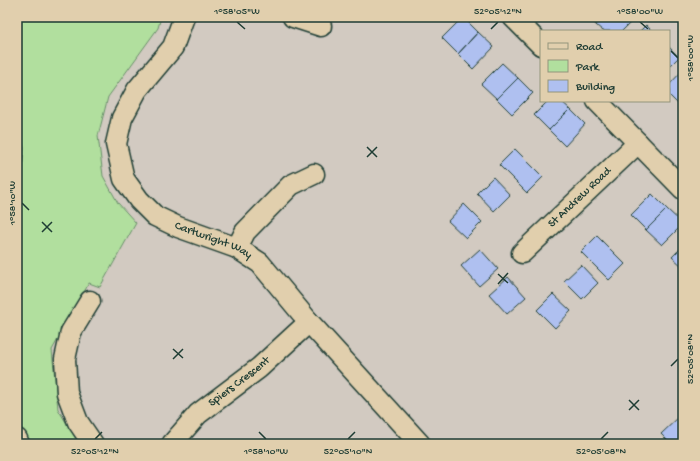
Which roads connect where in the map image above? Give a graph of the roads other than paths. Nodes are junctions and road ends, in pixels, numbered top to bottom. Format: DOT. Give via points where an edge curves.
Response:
graph roads {
  1 [pos="184,17"];
  2 [pos="293,17"];
  3 [pos="513,17"];
  4 [pos="321,26"];
  5 [pos="540,44"];
  6 [pos="598,102"];
  7 [pos="638,143"];
  8 [pos="314,174"];
  9 [pos="683,189"];
  10 [pos="237,248"];
  11 [pos="522,253"];
  12 [pos="90,301"];
  13 [pos="309,322"];
  14 [pos="17,439"];
  15 [pos="19,444"];
  16 [pos="92,444"];
  17 [pos="172,444"];
  18 [pos="420,444"];
  1 -- 10 [label="street, Cartwright Way" via="173,47 137,90 122,118 116,144 124,179 155,216"];
  2 -- 4 [label="street"];
  3 -- 5 [label="street"];
  6 -- 7 [label="street"];
  7 -- 9 [label="street"];
  7 -- 11 [label="street, St Andrew Road"];
  8 -- 10 [label="street" via="291,185 245,232"];
  10 -- 13 [label="street, Cartwright Way" via="260,263"];
  12 -- 16 [label="street" via="71,332 65,359 66,393 78,422"];
  13 -- 17 [label="street, Spiers Crescent" via="259,368 198,414"];
  13 -- 18 [label="street, Cartwright Way"];
  14 -- 15 [label="street"];
}
